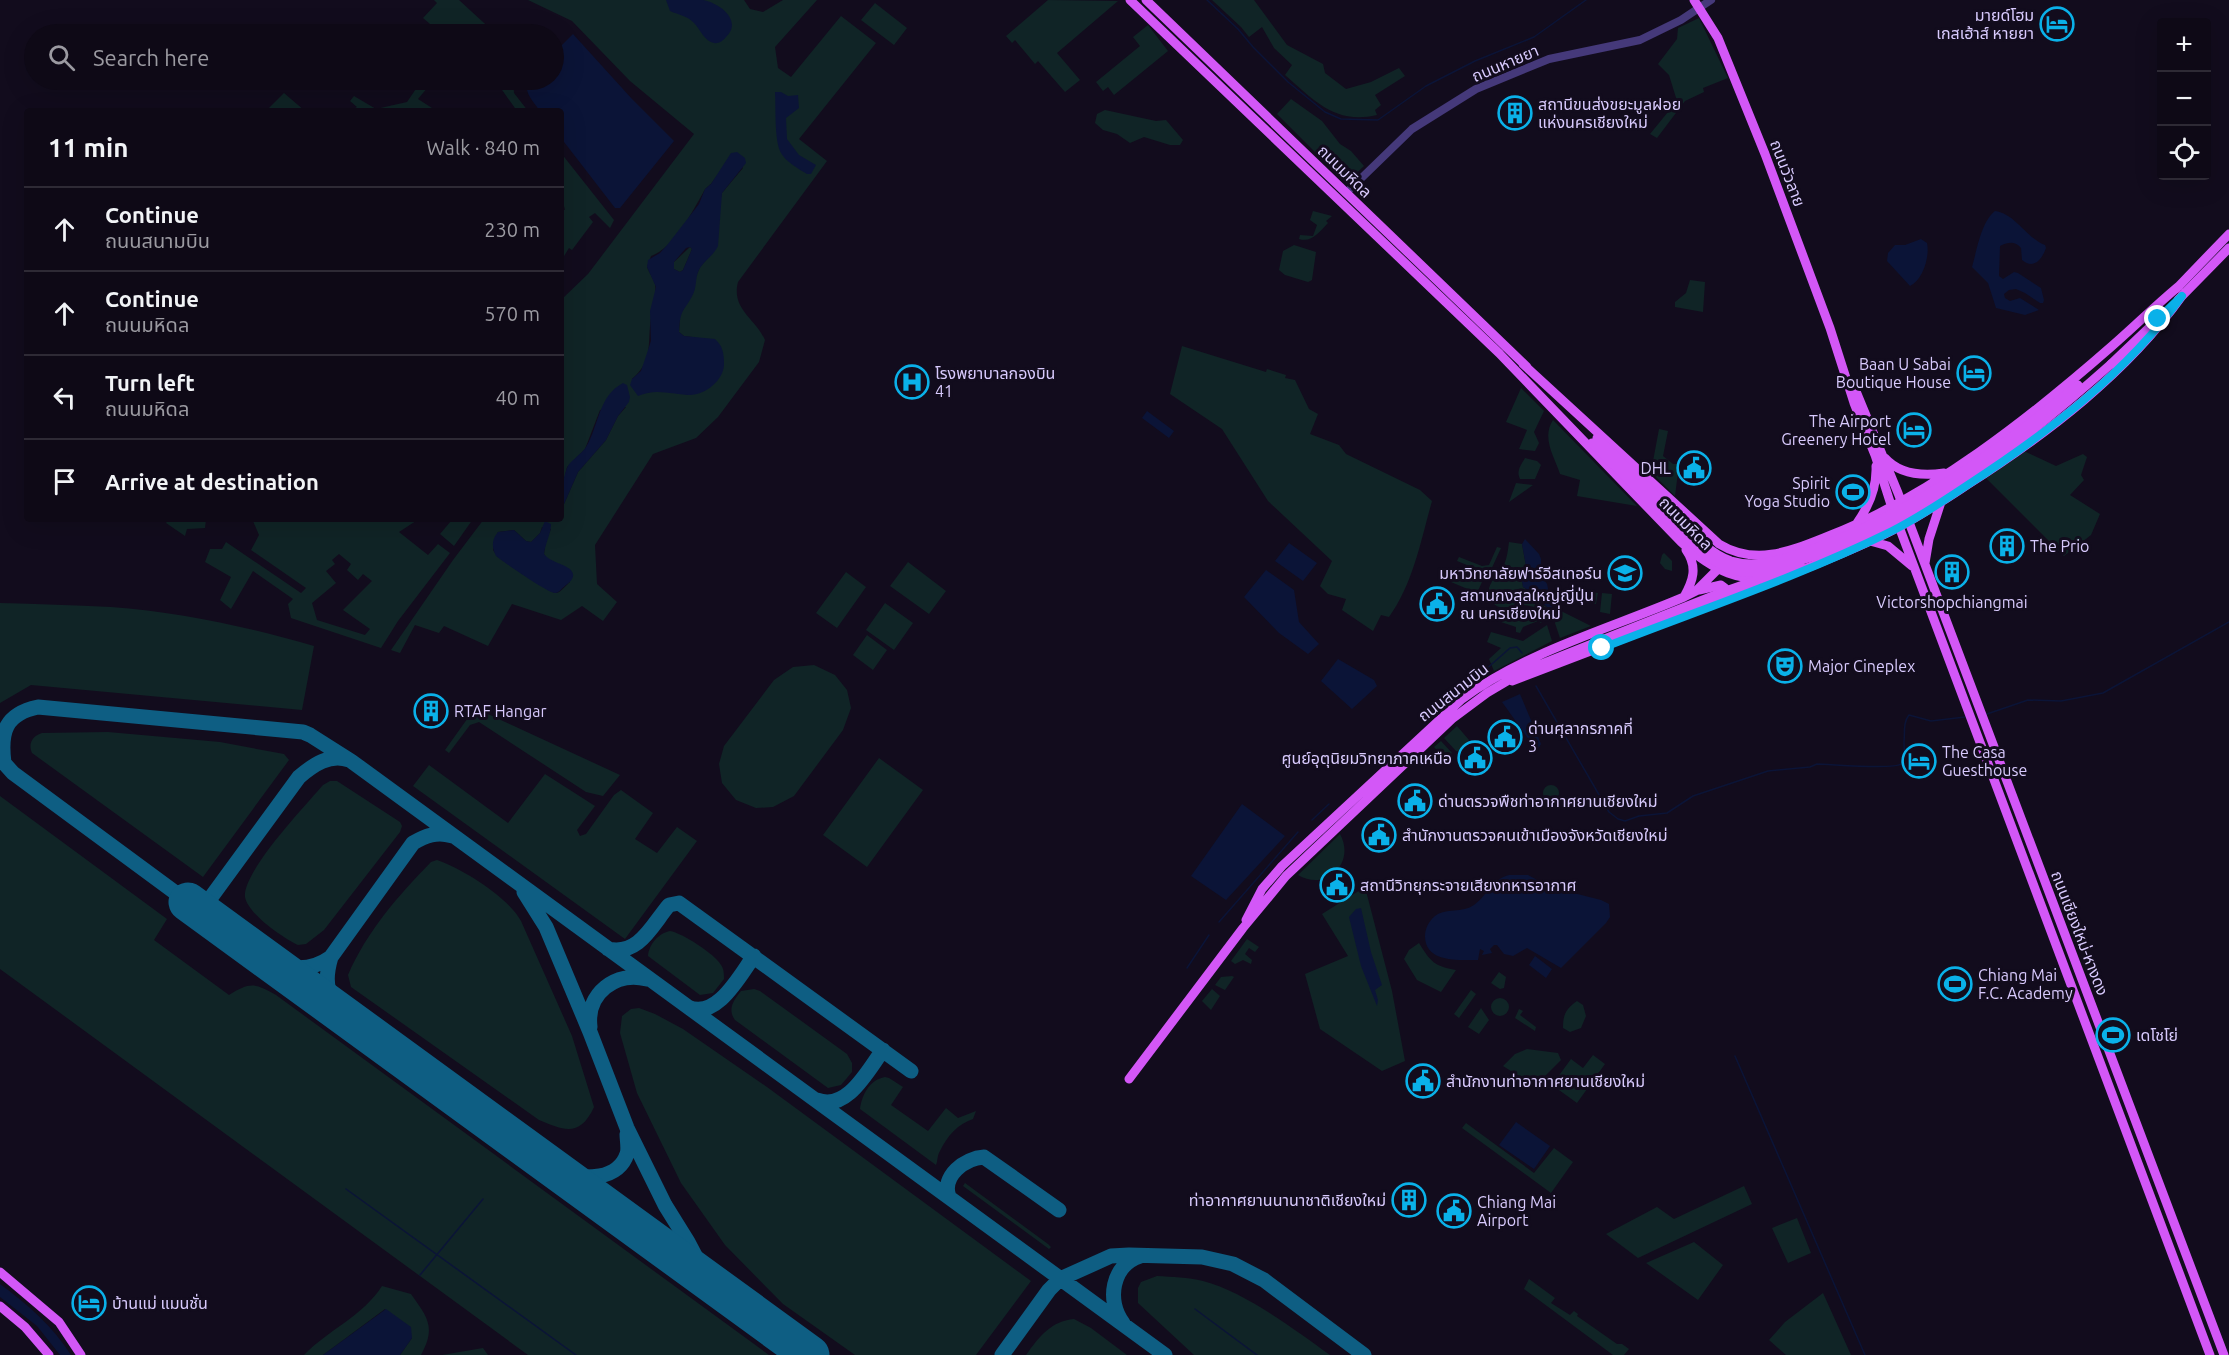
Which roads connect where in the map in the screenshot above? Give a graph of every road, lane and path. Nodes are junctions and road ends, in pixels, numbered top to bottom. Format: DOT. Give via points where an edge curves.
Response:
graph roads {
  1 [pos="1130,0"];
  2 [pos="1711,0"];
  3 [pos="1149,3"];
  4 [pos="1697,4"];
  5 [pos="1144,14"];
  6 [pos="1346,193"];
  7 [pos="2229,234"];
  8 [pos="2229,248"];
  9 [pos="2179,285"];
  10 [pos="2182,296"];
  11 [pos="1496,350"];
  12 [pos="2109,361"];
  13 [pos="1523,364"];
  14 [pos="1595,441"];
  15 [pos="1981,449"];
  16 [pos="1879,456"];
  17 [pos="1994,468"];
  18 [pos="1948,472"];
  19 [pos="1901,502"];
  20 [pos="1941,502"];
  21 [pos="1892,508"];
  22 [pos="1685,512"];
  23 [pos="1856,525"];
  24 [pos="1904,525"];
  25 [pos="1668,528"];
  26 [pos="1870,541"];
  27 [pos="1681,542"];
  28 [pos="1835,550"];
  29 [pos="1736,552"];
  30 [pos="1920,568"];
  31 [pos="1717,570"];
  32 [pos="1741,577"];
  33 [pos="1784,577"];
  34 [pos="1696,591"];
  35 [pos="1683,597"];
  36 [pos="1725,599"];
  37 [pos="1501,684"];
  38 [pos="1973,707"];
  39 [pos="2052,903"];
  40 [pos="2041,908"];
  41 [pos="1243,928"];
  42 [pos="1129,1079"];
  43 [pos="2192,1267"];
  44 [pos="2179,1271"];
  45 [pos="0,1272"];
  46 [pos="0,1306"];
  47 [pos="49,1355"];
  48 [pos="81,1355"];
  49 [pos="2210,1355"];
  50 [pos="2224,1355"];
  1 -- 5 [label="main road, ถนนมหิดล"];
  2 -- 4 [label="street, ถนนหายยา"];
  3 -- 5 [label="main road"];
  3 -- 6 [label="main road, ถนนมหิดล"];
  4 -- 6 [label="street, ถนนหายยา" via="1672,25 1640,40 1549,59 1476,89 1412,129"];
  4 -- 16 [label="main road, ถนนวัวลาย" via="1723,48 1842,363 1862,401"];
  5 -- 11 [label="main road, ถนนมหิดล"];
  6 -- 13 [label="main road, ถนนมหิดล"];
  7 -- 9 [label="main road, ถนนมหิดล"];
  8 -- 10 [label="main road, ถนนมหิดล"];
  9 -- 12 [label="main road, ถนนมหิดล"];
  9 -- 15 [label="main road, ถนนมหิดล" via="2104,353"];
  10 -- 12 [label="main road, ถนนมหิดล"];
  10 -- 17 [label="main road, ถนนมหิดล" via="2157,328 2086,398"];
  11 -- 14 [label="main road, ถนนมหิดล"];
  11 -- 25 [label="main road, ถนนมหิดล"];
  12 -- 14 [label="main road, ถนนมหิดล, bridge" via="1933,492 1847,535 1763,563 1731,561 1706,546"];
  12 -- 28 [label="main road, ถนนมหิดล, bridge" via="2055,412 1968,477 1917,509"];
  13 -- 14 [label="main road, ถนนมหิดล"];
  13 -- 22 [label="main road, ถนนมหิดล"];
  14 -- 28 [label="main road, ถนนมหิดล, bridge" via="1694,545 1727,567 1761,572"];
  15 -- 17 [label="main road" via="1977,458 1980,465"];
  15 -- 18 [label="main road, ถนนมหิดล"];
  16 -- 18 [label="main road" via="1910,472"];
  16 -- 19 [label="main road, ถนนวัวลาย"];
  16 -- 21 [label="main road, ถนนวัวลาย"];
  16 -- 23 [label="main road" via="1875,485"];
  17 -- 20 [label="main road, ถนนมหิดล"];
  18 -- 19 [label="main road, ถนนมหิดล"];
  19 -- 21 [label="main road, ถนนมหิดล"];
  19 -- 24 [label="main road, ถนนวัวลาย"];
  20 -- 24 [label="main road, ถนนมหิดล"];
  20 -- 30 [label="main road"];
  21 -- 23 [label="main road, ถนนมหิดล"];
  21 -- 24 [label="main road, ถนนวัวลาย"];
  22 -- 25 [label="main road" via="1683,524"];
  22 -- 29 [label="main road, ถนนมหิดล" via="1719,544"];
  23 -- 29 [label="main road, ถนนมหิดล" via="1788,552 1765,556"];
  24 -- 26 [label="main road, ถนนมหิดล"];
  24 -- 30 [label="main road, ถนนเชียงใหม่-หางดง"];
  25 -- 27 [label="main road, ถนนมหิดล"];
  26 -- 30 [label="main road" via="1888,546"];
  26 -- 33 [label="main road, ถนนมหิดล"];
  27 -- 31 [label="main road, ถนนมหิดล"];
  27 -- 35 [label="main road" via="1694,570 1691,586"];
  28 -- 37 [label="main road, ถนนสนามบิน, bridge" via="1530,668"];
  29 -- 31 [label="main road, ถนนสนามบิน"];
  29 -- 32 [label="main road" via="1742,562"];
  30 -- 38 [label="main road, ถนนเชียงใหม่-หางดง"];
  31 -- 32 [label="main road, ถนนมหิดล"];
  31 -- 34 [label="main road, ถนนสนามบิน"];
  32 -- 33 [label="main road, ถนนมหิดล"];
  32 -- 36 [label="main road"];
  33 -- 36 [label="main road, ถนนสนามบิน"];
  34 -- 35 [label="main road, ถนนสนามบิน"];
  34 -- 36 [label="main road" via="1720,585 1725,588"];
  35 -- 41 [label="main road, ถนนสนามบิน" via="1521,663 1462,699 1282,866 1256,899"];
  36 -- 37 [label="main road, ถนนสนามบิน"];
  37 -- 41 [label="main road, ถนนสนามบิน" via="1452,719 1324,838"];
  38 -- 39 [label="main road, ถนนเชียงใหม่-หางดง" via="1983,719"];
  38 -- 40 [label="main road, ถนนเชียงใหม่-หางดง" via="1973,722"];
  39 -- 40 [label="main road"];
  39 -- 43 [label="main road, ถนนเชียงใหม่-หางดง"];
  40 -- 44 [label="main road, ถนนเชียงใหม่-หางดง"];
  41 -- 42 [label="main road, ถนนสนามบิน"];
  43 -- 44 [label="main road"];
  43 -- 50 [label="main road, ถนนเชียงใหม่-หางดง"];
  44 -- 49 [label="main road, ถนนเชียงใหม่-หางดง"];
  45 -- 48 [label="main road" via="59,1322"];
  46 -- 47 [label="main road"];
}
